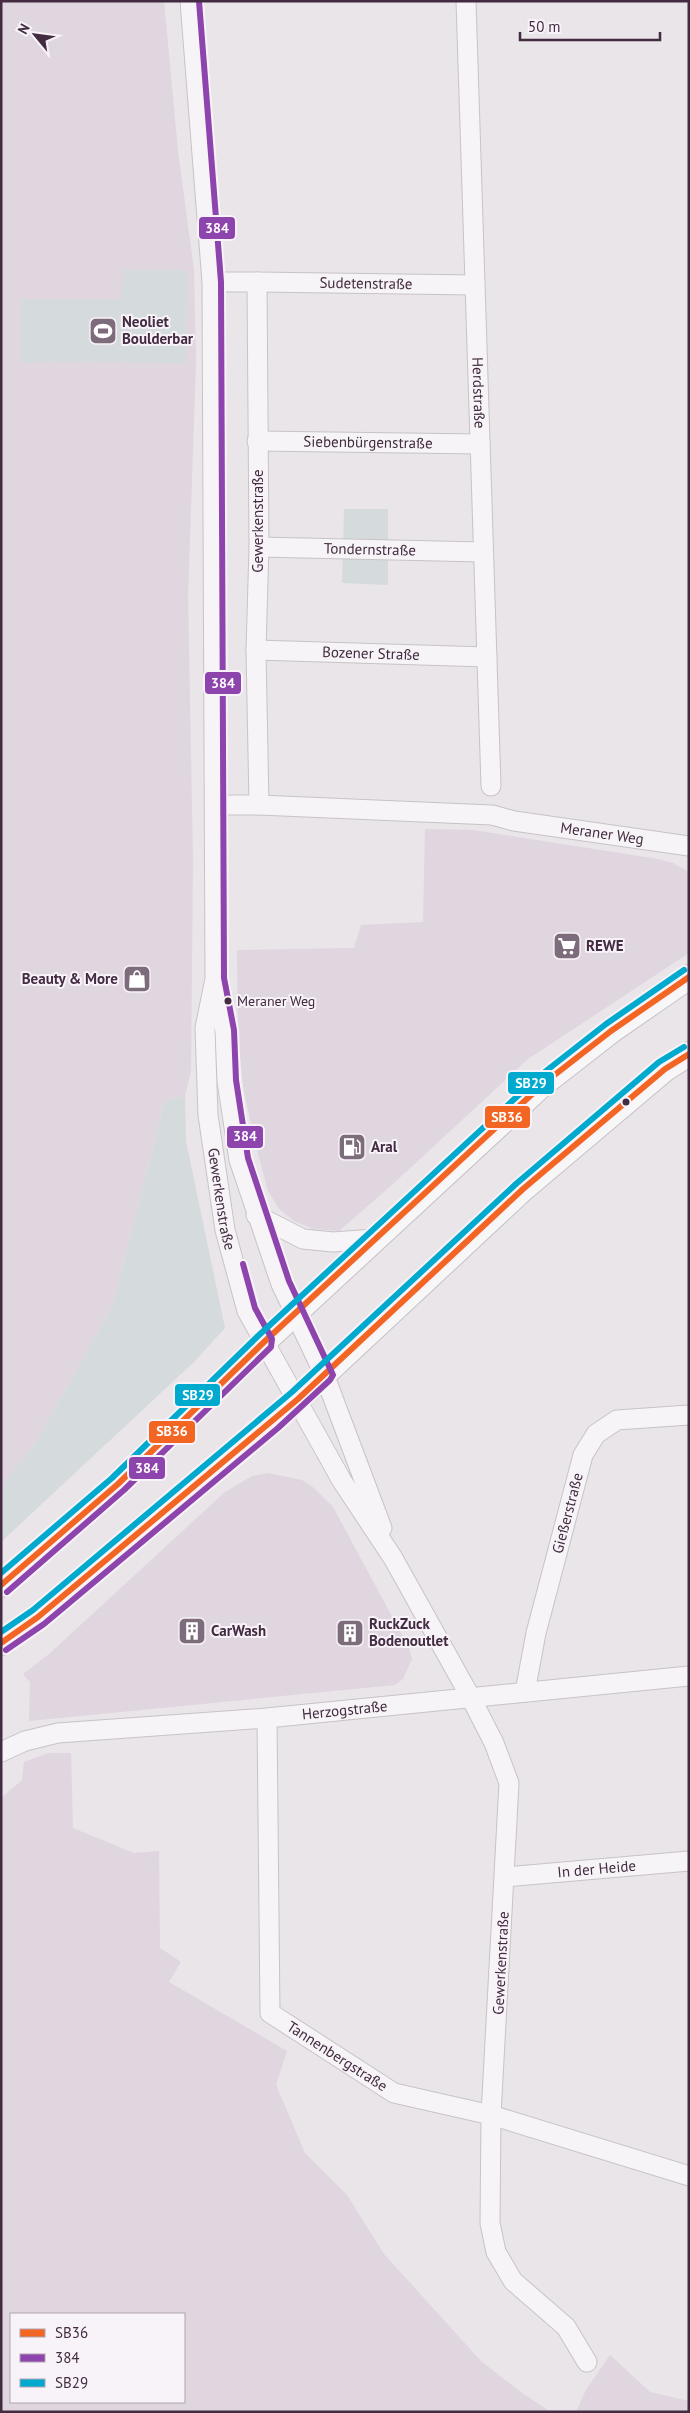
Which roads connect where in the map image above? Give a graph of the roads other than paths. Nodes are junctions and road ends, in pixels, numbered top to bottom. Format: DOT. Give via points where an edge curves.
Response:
graph roads {
  1 [pos="190,1"];
  2 [pos="466,1"];
  3 [pos="212,282"];
  4 [pos="257,282"];
  5 [pos="474,285"];
  6 [pos="257,441"];
  7 [pos="480,444"];
  8 [pos="259,547"];
  9 [pos="483,552"];
  10 [pos="256,650"];
  11 [pos="487,657"];
  12 [pos="491,786"];
  13 [pos="215,805"];
  14 [pos="259,805"];
  15 [pos="689,846"];
  16 [pos="689,977"];
  17 [pos="215,979"];
  18 [pos="689,1054"];
  19 [pos="665,1069"];
  20 [pos="689,1069"];
  21 [pos="256,1215"];
  22 [pos="375,1239"];
  23 [pos="294,1316"];
  24 [pos="264,1342"];
  25 [pos="324,1374"];
  26 [pos="298,1399"];
  27 [pos="689,1415"];
  28 [pos="394,1558"];
  29 [pos="1,1585"];
  30 [pos="1,1643"];
  31 [pos="689,1676"];
  32 [pos="525,1692"];
  33 [pos="471,1698"];
  34 [pos="266,1718"];
  35 [pos="1,1752"];
  36 [pos="689,1861"];
  37 [pos="506,1877"];
  38 [pos="492,2116"];
  39 [pos="689,2176"];
  40 [pos="587,2362"];
  1 -- 3 [label="street, Gewerkenstraße"];
  2 -- 5 [label="street, Herdstraße"];
  3 -- 4 [label="street"];
  3 -- 13 [label="street, Gewerkenstraße"];
  4 -- 5 [label="street, Sudetenstraße"];
  4 -- 6 [label="street, Gewerkenstraße"];
  5 -- 7 [label="street, Herdstraße"];
  6 -- 7 [label="street, Siebenbürgenstraße"];
  6 -- 8 [label="street, Gewerkenstraße"];
  7 -- 9 [label="street, Herdstraße"];
  8 -- 9 [label="street, Tondernstraße"];
  8 -- 10 [label="street, Gewerkenstraße"];
  9 -- 11 [label="street, Herdstraße"];
  10 -- 11 [label="street, Bozener Straße"];
  10 -- 14 [label="street, Gewerkenstraße"];
  11 -- 12 [label="street, Herdstraße"];
  13 -- 14 [label="street, Meraner Weg"];
  13 -- 17 [label="street, Gewerkenstraße"];
  14 -- 15 [label="street, Meraner Weg" via="497,816 524,823"];
  16 -- 22 [label="main road" via="611,1031 543,1084"];
  17 -- 21 [label="street, Gewerkenstraße" via="225,1031 227,1081 239,1160"];
  17 -- 24 [label="street, Gewerkenstraße" via="205,1028 208,1115 225,1230 248,1311"];
  18 -- 19 [label="main road"];
  19 -- 20 [label="street"];
  19 -- 25 [label="main road" via="523,1189"];
  21 -- 22 [label="street" via="303,1239 334,1242"];
  21 -- 23 [label="street, Gewerkenstraße"];
  22 -- 23 [label="main road"];
  23 -- 24 [label="main road"];
  23 -- 25 [label="street, Gewerkenstraße"];
  24 -- 26 [label="street, Gewerkenstraße"];
  24 -- 29 [label="main road" via="118,1484"];
  25 -- 26 [label="main road"];
  25 -- 28 [label="street, Gewerkenstraße"];
  26 -- 28 [label="street, Gewerkenstraße" via="342,1481"];
  26 -- 30 [label="main road" via="38,1618"];
  27 -- 32 [label="street, Gießerstraße" via="617,1420 596,1434 583,1455 536,1633"];
  28 -- 33 [label="street, Gewerkenstraße"];
  31 -- 32 [label="street, Herzogstraße"];
  32 -- 33 [label="street, Herzogstraße"];
  33 -- 34 [label="street, Herzogstraße"];
  33 -- 37 [label="street, Gewerkenstraße" via="510,1783"];
  34 -- 35 [label="street, Herzogstraße" via="58,1733 25,1741"];
  34 -- 38 [label="street, Tannenbergstraße" via="270,2013 394,2094"];
  36 -- 37 [label="street, In der Heide"];
  37 -- 38 [label="street, Gewerkenstraße"];
  38 -- 39 [label="street, Tannenbergstraße"];
  38 -- 40 [label="street, Gewerkenstraße" via="490,2223 496,2252 513,2281 566,2328"];
}
